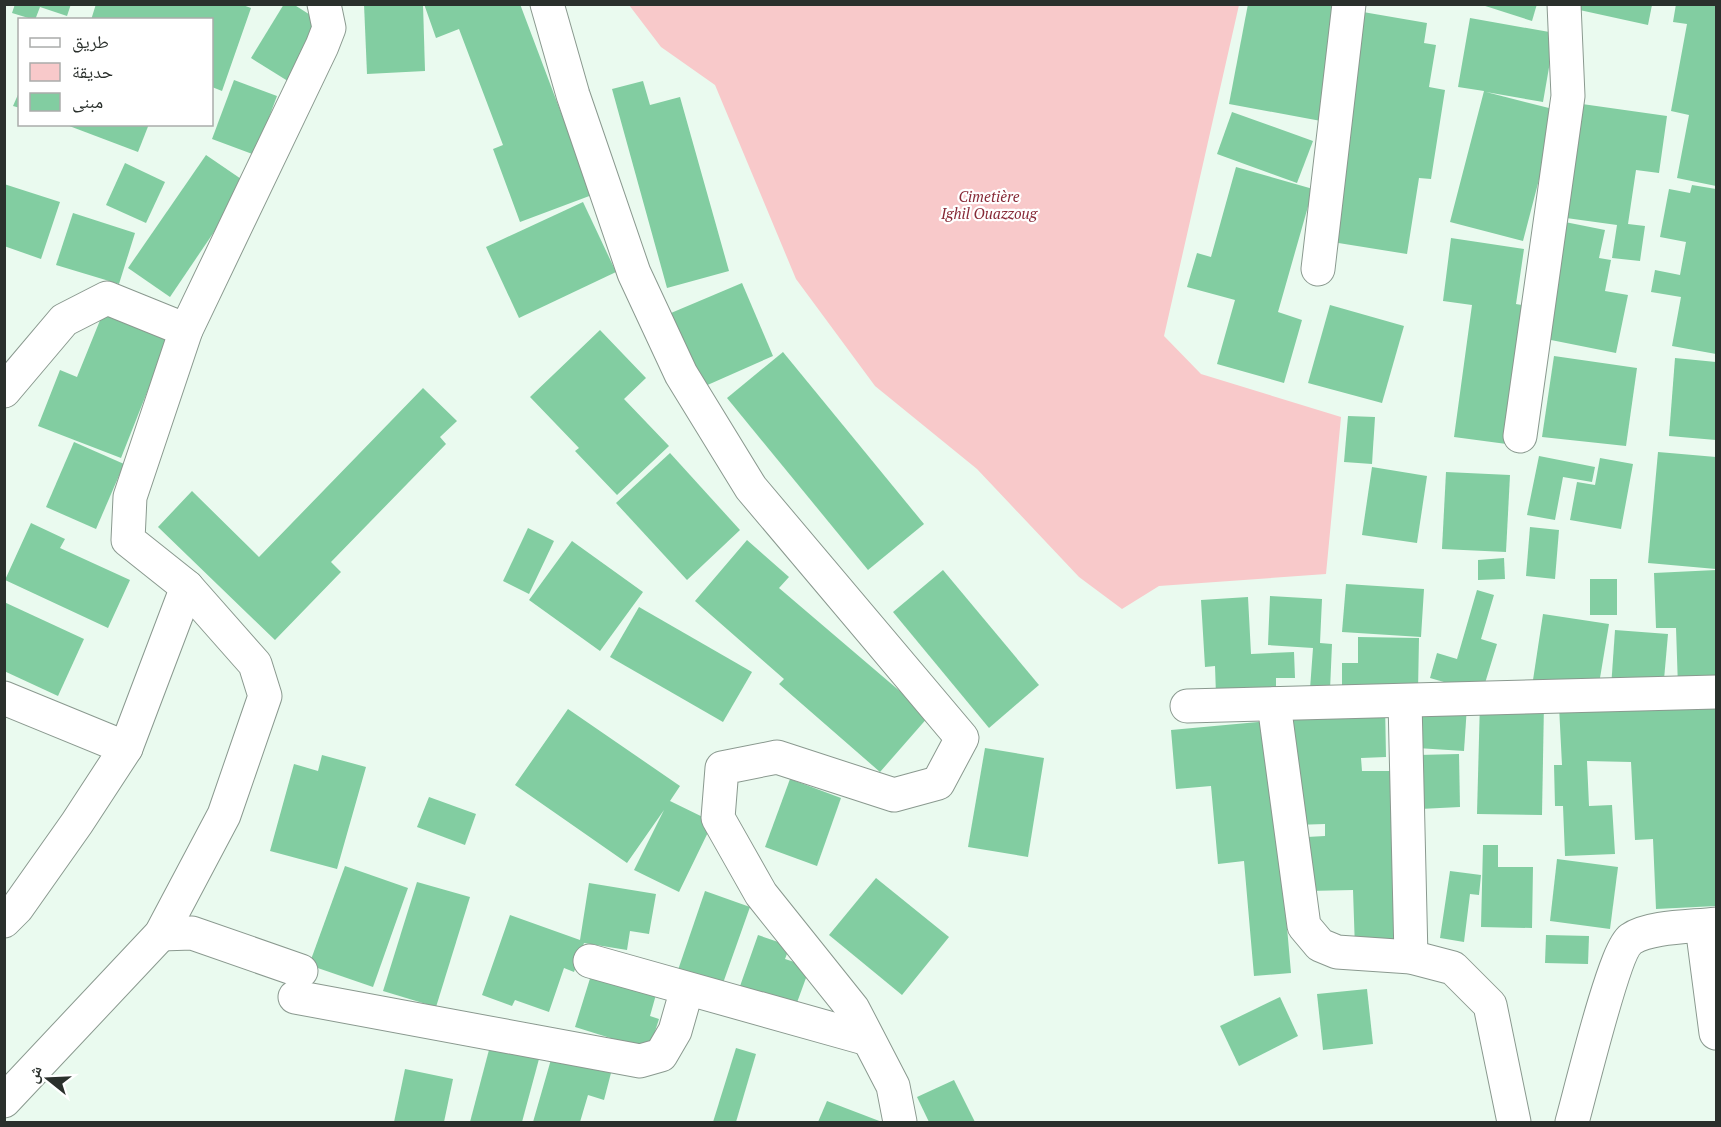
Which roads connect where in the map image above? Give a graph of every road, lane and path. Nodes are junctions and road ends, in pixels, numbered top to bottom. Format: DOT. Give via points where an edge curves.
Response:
graph roads {
  1 [pos="324,4"];
  2 [pos="547,4"];
  3 [pos="1349,4"];
  4 [pos="1564,4"];
  5 [pos="1318,269"];
  6 [pos="186,330"];
  7 [pos="4,391"];
  8 [pos="1521,436"];
  9 [pos="187,587"];
  10 [pos="1716,692"];
  11 [pos="4,698"];
  12 [pos="1405,701"];
  13 [pos="1274,704"];
  14 [pos="1187,706"];
  15 [pos="126,748"];
  16 [pos="4,921"];
  17 [pos="1709,925"];
  18 [pos="161,934"];
  19 [pos="1411,957"];
  20 [pos="590,961"];
  21 [pos="687,989"];
  22 [pos="1716,1033"];
  23 [pos="868,1039"];
  24 [pos="4,1101"];
  25 [pos="900,1122"];
  26 [pos="1514,1122"];
  27 [pos="1572,1122"];
  1 -- 6 [label="street" via="329,28 322,46"];
  2 -- 23 [label="street" via="634,273 681,374 751,488 963,738 938,783 894,795 777,757 722,768 718,818 761,894 853,1009"];
  3 -- 5 [label="street"];
  4 -- 8 [label="street" via="1568,96"];
  6 -- 7 [label="street" via="107,298 64,320"];
  6 -- 9 [label="street" via="130,497 128,540"];
  9 -- 15 [label="street"];
  9 -- 18 [label="street" via="255,664 265,696 224,815"];
  10 -- 12 [label="street"];
  11 -- 15 [label="street"];
  12 -- 13 [label="street"];
  12 -- 19 [label="street"];
  13 -- 14 [label="street"];
  13 -- 19 [label="street" via="1304,926 1320,945 1337,952"];
  15 -- 16 [label="street"];
  17 -- 22 [label="street"];
  17 -- 27 [label="street" via="1643,933 1628,941 1616,966"];
  18 -- 21 [label="street" via="192,933 298,984 640,1061 661,1055 675,1031"];
  18 -- 24 [label="street"];
  19 -- 26 [label="street" via="1453,968 1490,1005"];
  20 -- 21 [label="street"];
  21 -- 23 [label="street"];
  23 -- 25 [label="street" via="893,1086"];
}
